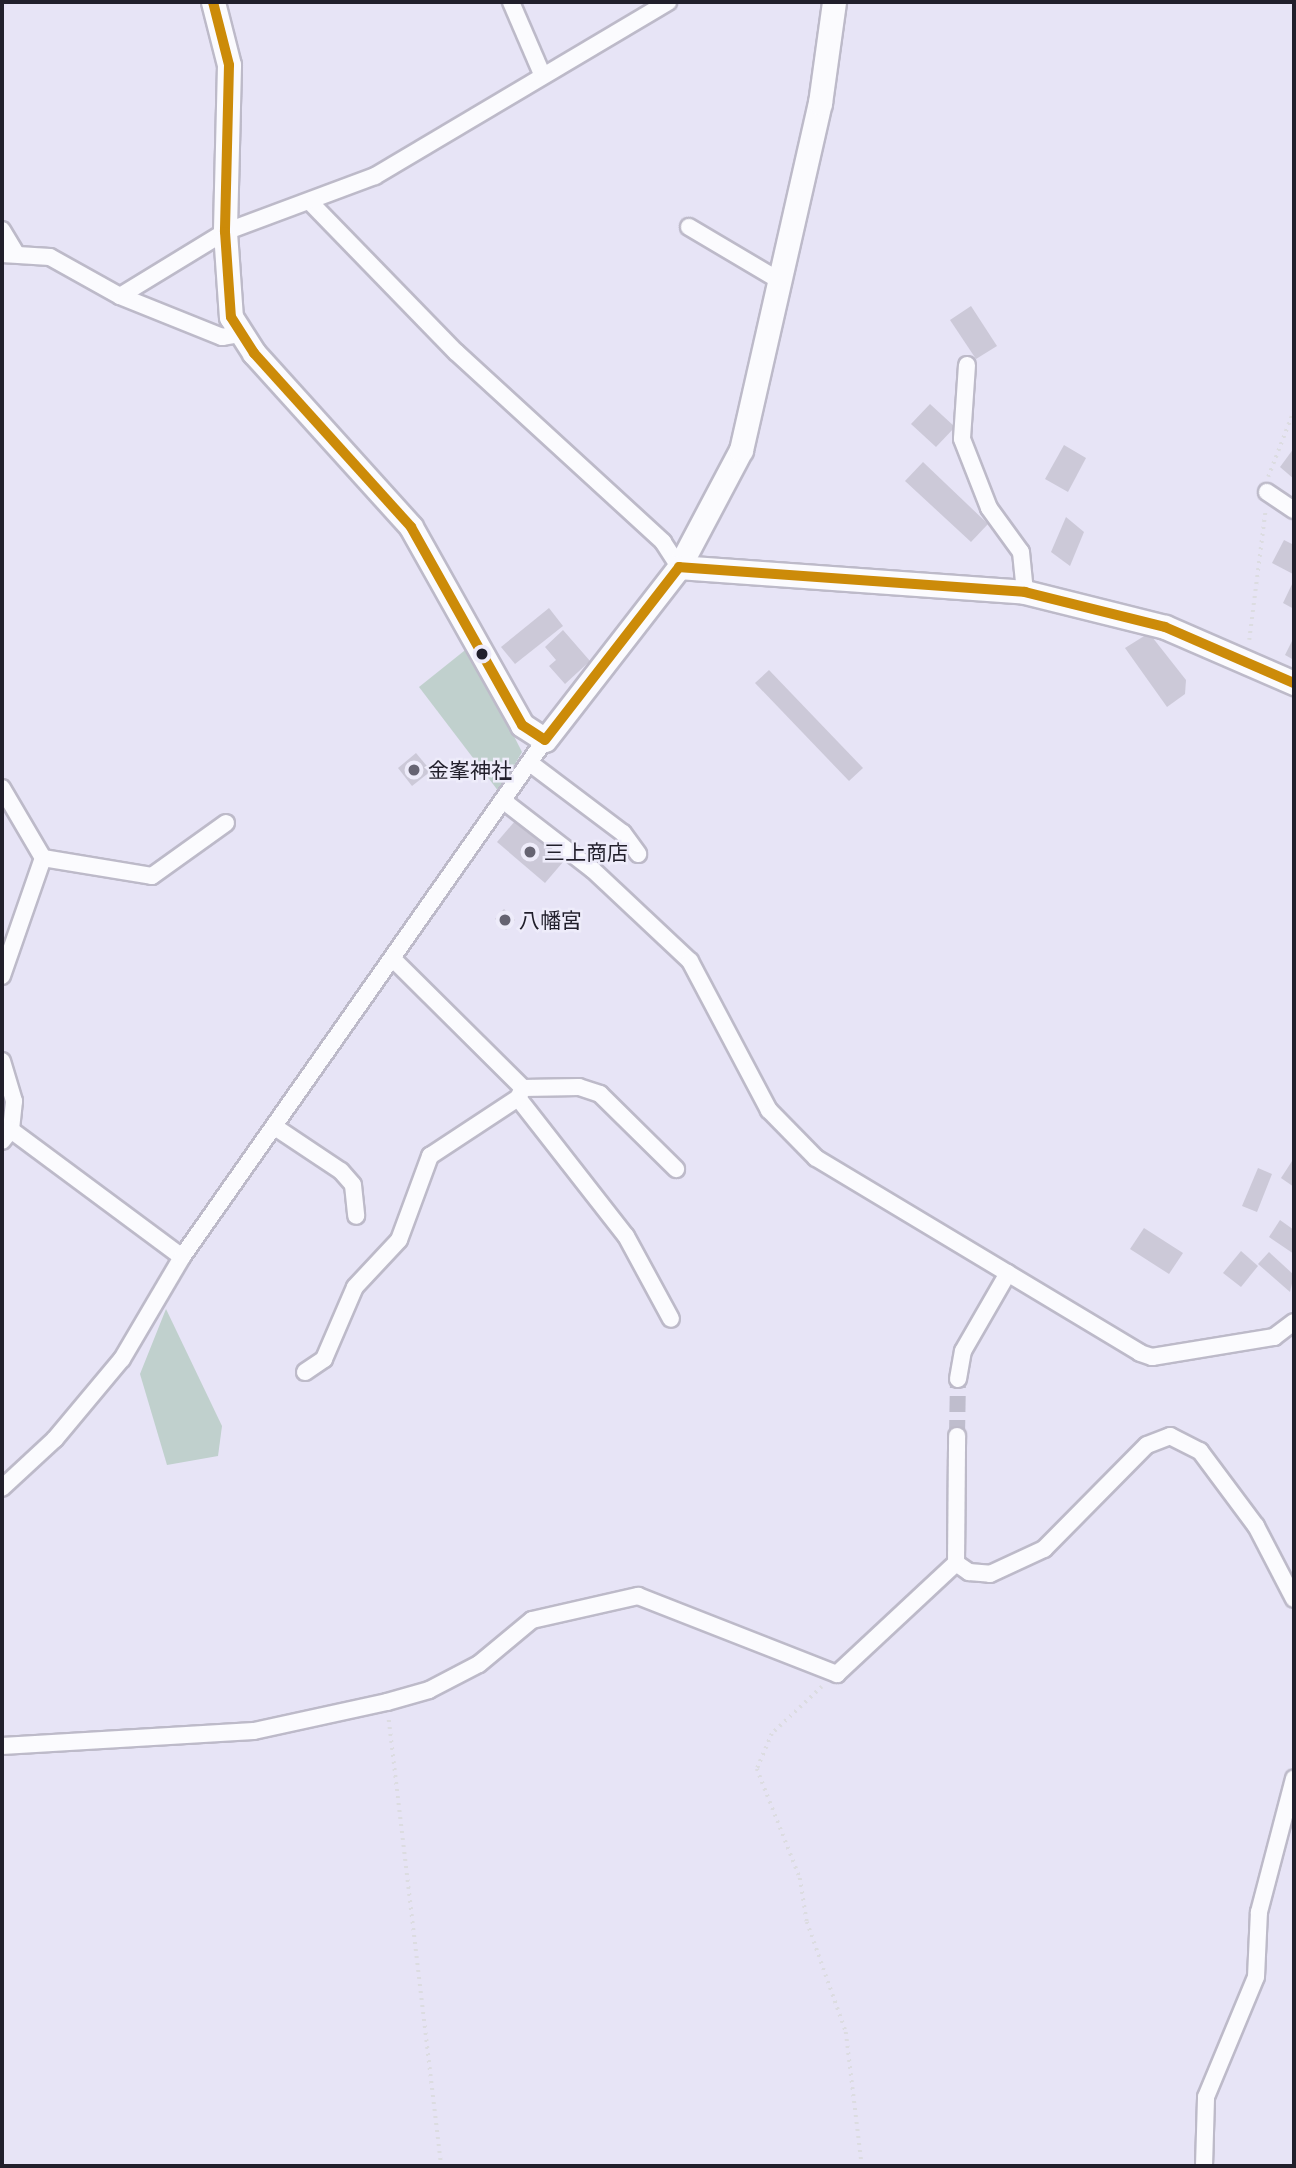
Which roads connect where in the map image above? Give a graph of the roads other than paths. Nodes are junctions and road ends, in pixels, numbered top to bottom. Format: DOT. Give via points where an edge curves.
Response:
graph roads {
  1 [pos="213,2"];
  2 [pos="511,2"];
  3 [pos="668,2"];
  4 [pos="834,2"];
  5 [pos="542,74"];
  6 [pos="310,202"];
  7 [pos="690,227"];
  8 [pos="2,230"];
  9 [pos="225,232"];
  10 [pos="8,253"];
  11 [pos="782,282"];
  12 [pos="120,296"];
  13 [pos="239,334"];
  14 [pos="967,365"];
  15 [pos="1267,492"];
  16 [pos="1294,510"];
  17 [pos="679,567"];
  18 [pos="1025,593"];
  19 [pos="1294,683"];
  20 [pos="544,740"];
  21 [pos="530,763"];
  22 [pos="2,788"];
  23 [pos="505,802"];
  24 [pos="226,824"];
  25 [pos="638,854"];
  26 [pos="43,858"];
  27 [pos="393,959"];
  28 [pos="2,976"];
  29 [pos="2,1061"];
  30 [pos="521,1093"];
  31 [pos="275,1127"];
  32 [pos="6,1135"];
  33 [pos="676,1169"];
  34 [pos="356,1216"];
  35 [pos="182,1257"];
  36 [pos="1008,1273"];
  37 [pos="671,1319"];
  38 [pos="1294,1322"];
  39 [pos="305,1372"];
  40 [pos="958,1379"];
  41 [pos="957,1436"];
  42 [pos="2,1488"];
  43 [pos="956,1563"];
  44 [pos="1294,1599"];
  45 [pos="2,1746"];
  46 [pos="1294,1779"];
  47 [pos="1204,2166"];
  1 -- 9 [label="main road" via="229,65"];
  2 -- 5 [label="street"];
  3 -- 5 [label="street"];
  4 -- 11 [label="main road"];
  5 -- 6 [label="street" via="375,176"];
  6 -- 9 [label="street"];
  6 -- 17 [label="street" via="456,352 663,542"];
  7 -- 11 [label="street"];
  8 -- 10 [label="street"];
  9 -- 12 [label="street"];
  9 -- 13 [label="main road" via="226,294"];
  10 -- 12 [label="street" via="50,257"];
  11 -- 17 [label="main road" via="741,450"];
  12 -- 13 [label="street" via="222,337"];
  13 -- 20 [label="main road" via="411,527 522,725"];
  14 -- 18 [label="street" via="962,439 989,508 1021,552"];
  15 -- 16 [label="street"];
  17 -- 18 [label="main road"];
  17 -- 20 [label="main road"];
  18 -- 19 [label="main road" via="1166,627"];
  20 -- 21 [label="street"];
  21 -- 23 [label="street"];
  21 -- 25 [label="street" via="624,834"];
  22 -- 26 [label="street"];
  23 -- 27 [label="street"];
  23 -- 36 [label="street" via="593,870 690,961 769,1110 816,1158"];
  24 -- 26 [label="street" via="152,876"];
  26 -- 28 [label="street"];
  27 -- 30 [label="street"];
  27 -- 31 [label="street"];
  29 -- 32 [label="street" via="14,1101"];
  30 -- 33 [label="street" via="579,1087 600,1094"];
  30 -- 37 [label="street" via="626,1236"];
  30 -- 39 [label="street" via="429,1156 399,1240 355,1287 324,1359"];
  31 -- 34 [label="street" via="341,1171 353,1185"];
  31 -- 35 [label="street"];
  32 -- 35 [label="street"];
  35 -- 42 [label="street" via="122,1359 55,1439"];
  36 -- 38 [label="street" via="1152,1357 1274,1337"];
  36 -- 40 [label="street" via="963,1351"];
  41 -- 43 [label="street"];
  43 -- 44 [label="street" via="969,1572 990,1574 1044,1549 1147,1445 1170,1436 1200,1451 1256,1526"];
  43 -- 45 [label="street" via="837,1674 638,1596 532,1620 480,1664 429,1690 387,1702 254,1731"];
  46 -- 47 [label="street" via="1259,1912 1256,1977 1206,2097"];
}
